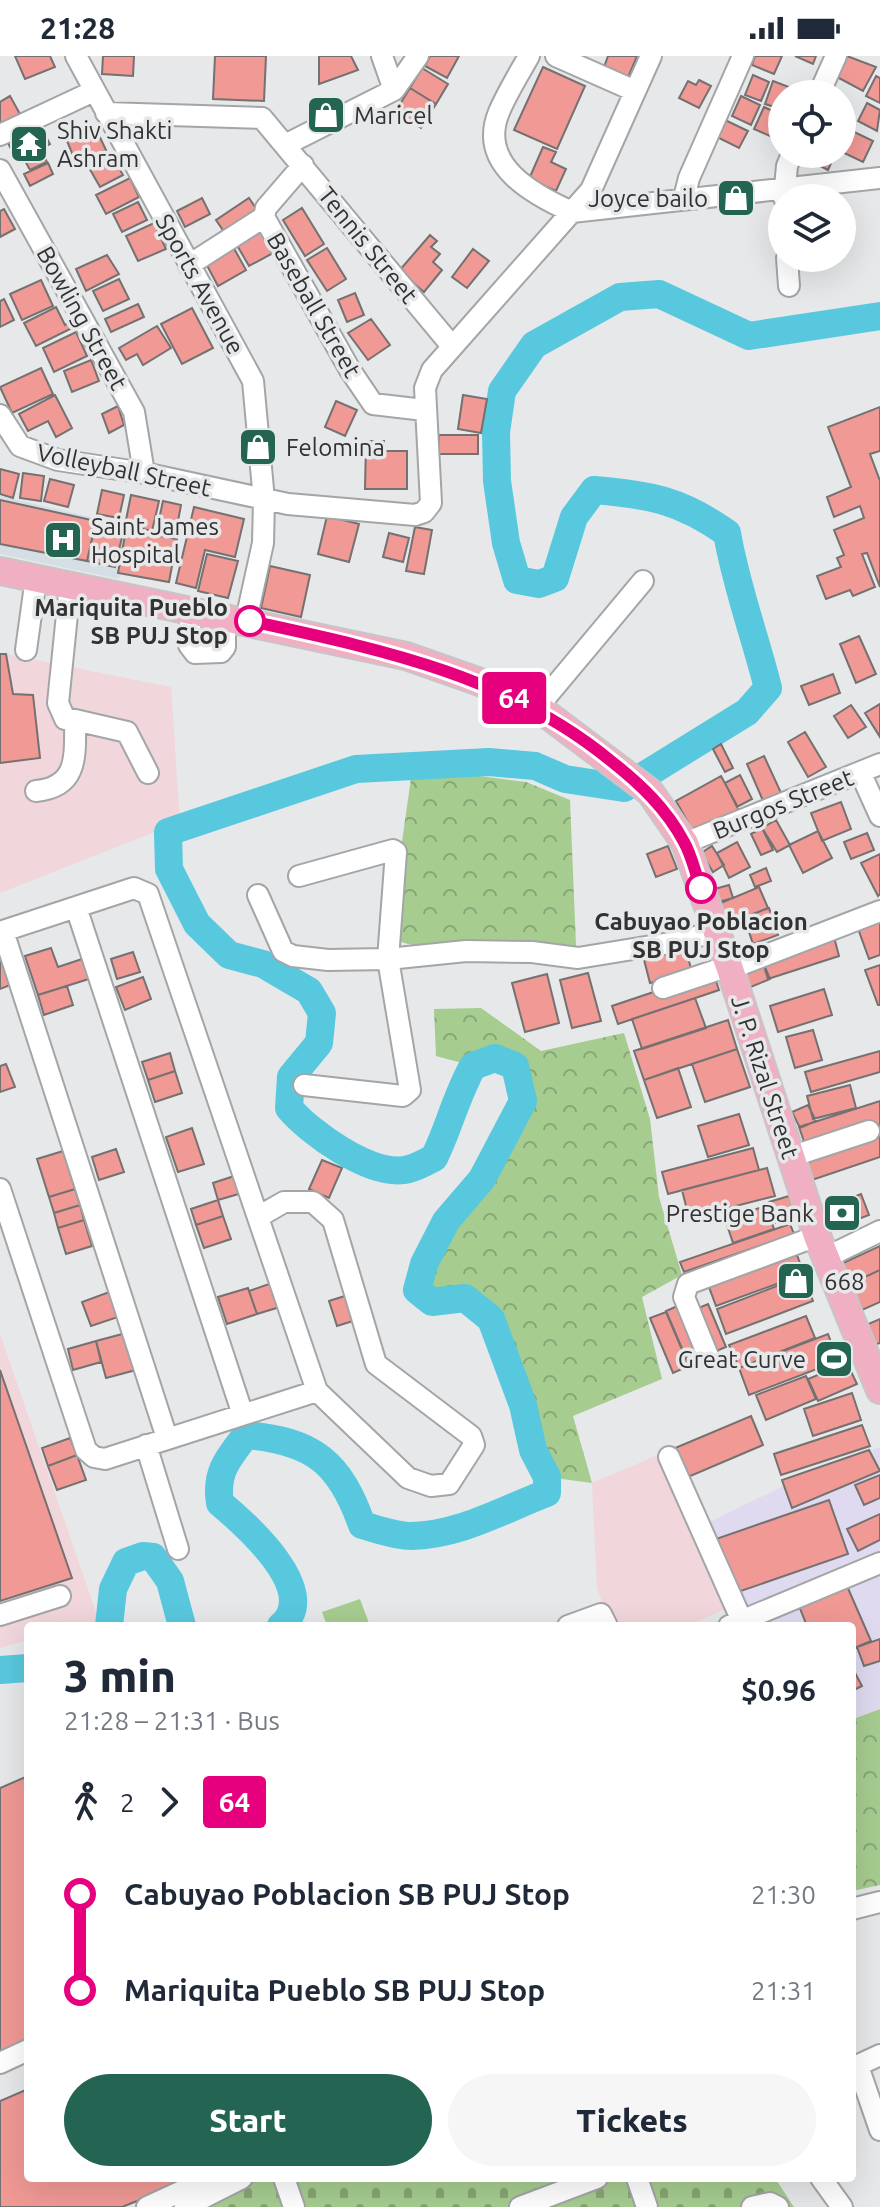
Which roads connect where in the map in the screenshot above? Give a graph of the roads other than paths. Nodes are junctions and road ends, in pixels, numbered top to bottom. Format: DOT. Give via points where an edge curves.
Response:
graph roads {
  1 [pos="76,56"];
  2 [pos="382,56"];
  3 [pos="418,56"];
  4 [pos="529,56"];
  5 [pos="556,56"];
  6 [pos="651,56"];
  7 [pos="743,56"];
  8 [pos="836,56"];
  9 [pos="825,80"];
  10 [pos="394,90"];
  11 [pos="94,91"];
  12 [pos="635,91"];
  13 [pos="106,113"];
  14 [pos="0,135"];
  15 [pos="287,144"];
  16 [pos="303,165"];
  17 [pos="0,170"];
  18 [pos="878,174"];
  19 [pos="829,184"];
  20 [pos="768,194"];
  21 [pos="684,198"];
  22 [pos="572,212"];
  23 [pos="264,217"];
  24 [pos="189,265"];
  25 [pos="788,272"];
  26 [pos="789,286"];
  27 [pos="451,345"];
  28 [pos="424,410"];
  29 [pos="0,415"];
  30 [pos="144,473"];
  31 [pos="264,500"];
  32 [pos="0,571"];
  33 [pos="36,578"];
  34 [pos="643,581"];
  35 [pos="70,585"];
  36 [pos="191,609"];
  37 [pos="235,618"];
  38 [pos="26,650"];
  39 [pos="536,709"];
  40 [pos="75,720"];
  41 [pos="880,764"];
  42 [pos="148,773"];
  43 [pos="861,774"];
  44 [pos="36,791"];
  45 [pos="880,816"];
  46 [pos="685,843"];
  47 [pos="299,876"];
  48 [pos="258,895"];
  49 [pos="76,907"];
  50 [pos="880,911"];
  51 [pos="716,931"];
  52 [pos="2,932"];
  53 [pos="388,959"];
  54 [pos="730,968"];
  55 [pos="663,988"];
  56 [pos="304,1085"];
  57 [pos="869,1131"];
  58 [pos="790,1157"];
  59 [pos="0,1189"];
  60 [pos="260,1216"];
  61 [pos="880,1231"];
  62 [pos="821,1247"];
  63 [pos="708,1356"];
  64 [pos="880,1390"];
  65 [pos="317,1391"];
  66 [pos="242,1412"];
  67 [pos="167,1438"];
  68 [pos="146,1445"];
  69 [pos="669,1457"];
  70 [pos="178,1549"];
  71 [pos="880,1563"];
  72 [pos="60,1596"];
  73 [pos="0,1615"];
  74 [pos="579,1622"];
  75 [pos="605,1622"];
  76 [pos="735,1622"];
  77 [pos="741,1622"];
  78 [pos="880,1902"];
  79 [pos="856,1908"];
  80 [pos="24,2052"];
  81 [pos="880,2055"];
  82 [pos="0,2063"];
  83 [pos="856,2067"];
  84 [pos="856,2070"];
  85 [pos="880,2130"];
  86 [pos="201,2182"];
  87 [pos="234,2182"];
  88 [pos="285,2182"];
  89 [pos="586,2182"];
  90 [pos="638,2182"];
  91 [pos="824,2182"];
  92 [pos="147,2207"];
  93 [pos="185,2207"];
  94 [pos="294,2207"];
  95 [pos="520,2207"];
  96 [pos="647,2207"];
  97 [pos="752,2207"];
  98 [pos="778,2207"];
  99 [pos="842,2207"];
  1 -- 11 [label="street, Sports Avenue"];
  2 -- 10 [label="street"];
  3 -- 10 [label="street"];
  4 -- 22 [label="street" via="497,115 495,137 513,179 535,196"];
  5 -- 12 [label="street"];
  6 -- 12 [label="street"];
  7 -- 21 [label="street"];
  8 -- 9 [label="street"];
  10 -- 15 [label="street"];
  11 -- 13 [label="street, Sports Avenue"];
  11 -- 14 [label="street"];
  12 -- 22 [label="street" via="591,190"];
  13 -- 15 [label="street, Tennis Street" via="262,118"];
  13 -- 24 [label="street, Sports Avenue"];
  15 -- 16 [label="street, Tennis Street"];
  16 -- 23 [label="street, Baseball Street"];
  16 -- 27 [label="street, Tennis Street"];
  17 -- 30 [label="street, Bowling Street" via="134,412"];
  18 -- 19 [label="street"];
  20 -- 21 [label="street"];
  21 -- 22 [label="street"];
  22 -- 27 [label="street"];
  23 -- 24 [label="street"];
  23 -- 28 [label="street, Baseball Street" via="373,404"];
  24 -- 31 [label="street, Sports Avenue" via="253,381"];
  25 -- 26 [label="street"];
  27 -- 28 [label="street" via="432,370"];
  28 -- 31 [label="street, Volleyball Street" via="431,503 424,512"];
  29 -- 30 [label="street, Volleyball Street" via="20,446 58,460"];
  30 -- 31 [label="street, Volleyball Street"];
  31 -- 37 [label="street, Sports Avenue" via="263,543"];
  32 -- 33 [label="main road, J. P. Rizal Street"];
  33 -- 35 [label="main road, J. P. Rizal Street"];
  33 -- 38 [label="street"];
  34 -- 39 [label="street"];
  35 -- 36 [label="main road, J. P. Rizal Street"];
  35 -- 40 [label="street" via="58,703 65,719"];
  36 -- 37 [label="main road, J. P. Rizal Street"];
  36 -- 37 [label="street, Sports Avenue" via="189,645 195,653 221,652"];
  37 -- 39 [label="main road, J. P. Rizal Street" via="406,656"];
  39 -- 46 [label="main road, J. P. Rizal Street" via="650,792"];
  40 -- 42 [label="street" via="127,732"];
  40 -- 44 [label="street" via="76,758 68,779"];
  41 -- 43 [label="street, Burgos Street"];
  43 -- 45 [label="street"];
  43 -- 46 [label="street, Burgos Street"];
  46 -- 51 [label="main road, J. P. Rizal Street"];
  47 -- 53 [label="street" via="393,850"];
  48 -- 53 [label="street" via="283,951 293,956"];
  49 -- 52 [label="street"];
  49 -- 60 [label="street" via="134,888 148,894"];
  49 -- 66 [label="street"];
  50 -- 54 [label="street"];
  51 -- 53 [label="street" via="578,958 466,951"];
  51 -- 54 [label="main road, J. P. Rizal Street"];
  52 -- 67 [label="street"];
  53 -- 56 [label="street" via="410,1090 403,1096"];
  54 -- 55 [label="street"];
  54 -- 58 [label="main road, J. P. Rizal Street"];
  57 -- 58 [label="street"];
  58 -- 62 [label="main road, J. P. Rizal Street"];
  59 -- 68 [label="street" via="86,1450 105,1459"];
  60 -- 65 [label="street"];
  60 -- 65 [label="street" via="284,1202 313,1202 333,1220 376,1364 471,1436 474,1445 449,1484 431,1486 408,1478"];
  61 -- 62 [label="street"];
  62 -- 63 [label="street" via="688,1284 684,1297"];
  62 -- 64 [label="main road, J. P. Rizal Street"];
  65 -- 66 [label="street"];
  66 -- 67 [label="street"];
  67 -- 68 [label="street"];
  68 -- 70 [label="street"];
  69 -- 76 [label="street"];
  71 -- 77 [label="street"];
  72 -- 73 [label="street"];
  74 -- 75 [label="street" via="601,1614"];
  78 -- 79 [label="street"];
  80 -- 82 [label="street"];
  81 -- 83 [label="street"];
  84 -- 85 [label="street"];
  86 -- 92 [label="street"];
  87 -- 93 [label="street"];
  88 -- 94 [label="street"];
  89 -- 95 [label="street"];
  90 -- 96 [label="street"];
  91 -- 99 [label="street"];
  97 -- 98 [label="street"];
}
